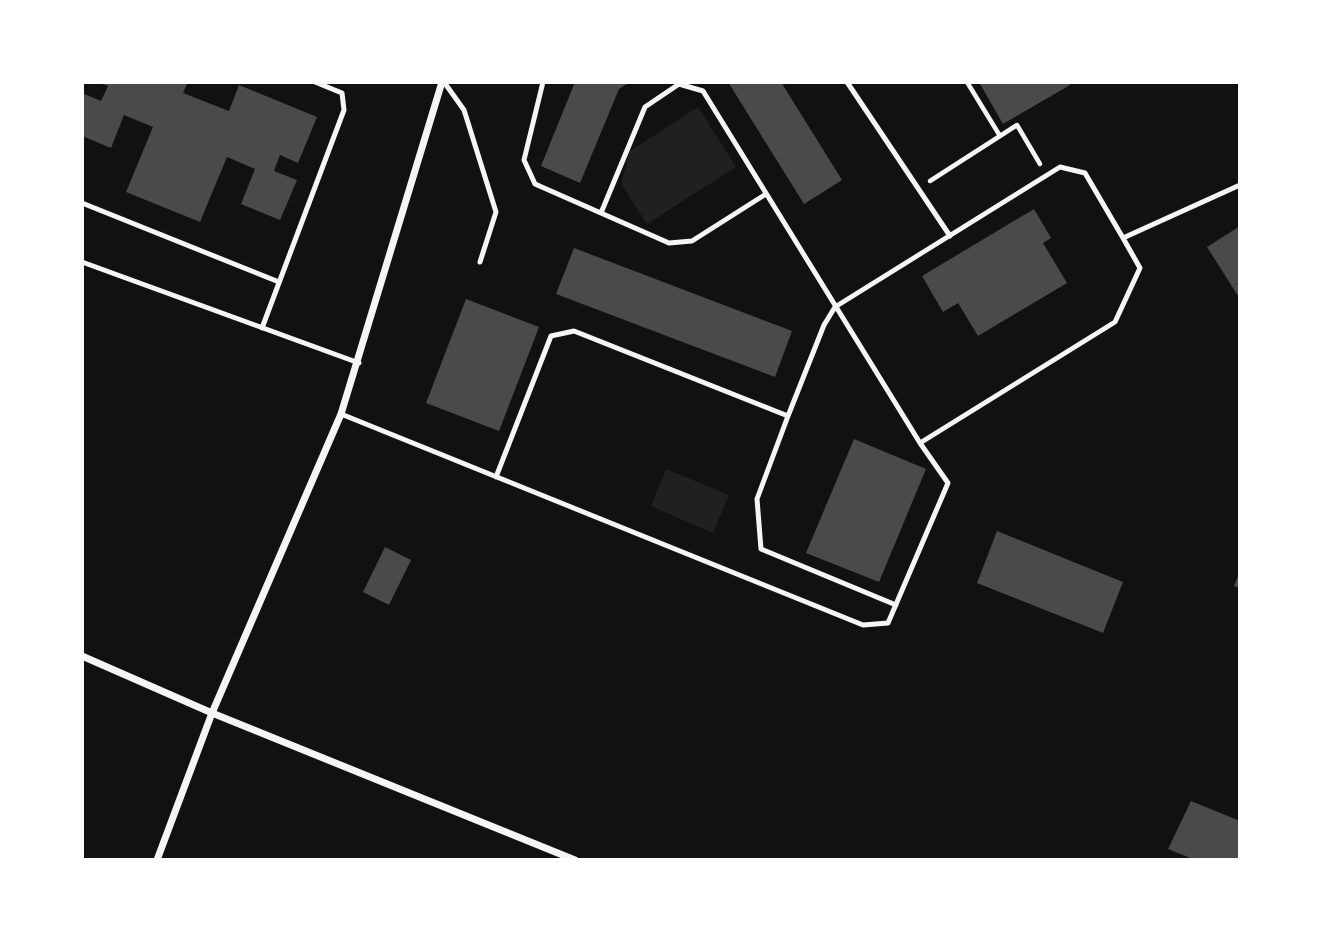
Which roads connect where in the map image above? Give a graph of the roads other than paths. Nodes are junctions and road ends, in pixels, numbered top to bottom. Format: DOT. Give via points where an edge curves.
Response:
graph roads {
  1 [pos="315,82"];
  2 [pos="443,82"];
  3 [pos="543,82"];
  4 [pos="847,82"];
  5 [pos="1240,185"];
  6 [pos="766,194"];
  7 [pos="82,203"];
  8 [pos="601,213"];
  9 [pos="950,236"];
  10 [pos="1123,238"];
  11 [pos="82,262"];
  12 [pos="480,262"];
  13 [pos="279,282"];
  14 [pos="835,307"];
  15 [pos="262,328"];
  16 [pos="359,363"];
  17 [pos="341,414"];
  18 [pos="788,416"];
  19 [pos="920,443"];
  20 [pos="496,477"];
  21 [pos="896,605"];
  22 [pos="82,656"];
  23 [pos="212,713"];
  24 [pos="157,860"];
  25 [pos="575,860"];
  1 -- 13 [label="lane" via="342,93 344,110"];
  2 -- 12 [label="lane" via="464,110 496,212"];
  2 -- 16 [label="street"];
  3 -- 8 [label="lane" via="524,160 535,184"];
  4 -- 9 [label="lane"];
  5 -- 10 [label="lane"];
  6 -- 8 [label="lane" via="692,241 669,243"];
  6 -- 8 [label="lane" via="703,91 679,84 645,107"];
  6 -- 14 [label="lane"];
  7 -- 13 [label="lane"];
  9 -- 10 [label="lane" via="1060,167 1085,173"];
  9 -- 14 [label="lane"];
  10 -- 19 [label="lane" via="1140,268 1115,322"];
  11 -- 15 [label="lane"];
  13 -- 15 [label="lane"];
  14 -- 18 [label="lane"];
  14 -- 19 [label="lane"];
  15 -- 16 [label="lane"];
  16 -- 17 [label="street"];
  17 -- 20 [label="lane"];
  17 -- 23 [label="street"];
  18 -- 20 [label="lane" via="574,331 551,336"];
  18 -- 21 [label="lane" via="757,499 761,549"];
  19 -- 21 [label="lane" via="948,483"];
  20 -- 21 [label="lane" via="863,625 888,623"];
  22 -- 23 [label="street"];
  23 -- 24 [label="street"];
  23 -- 25 [label="street"];
}
